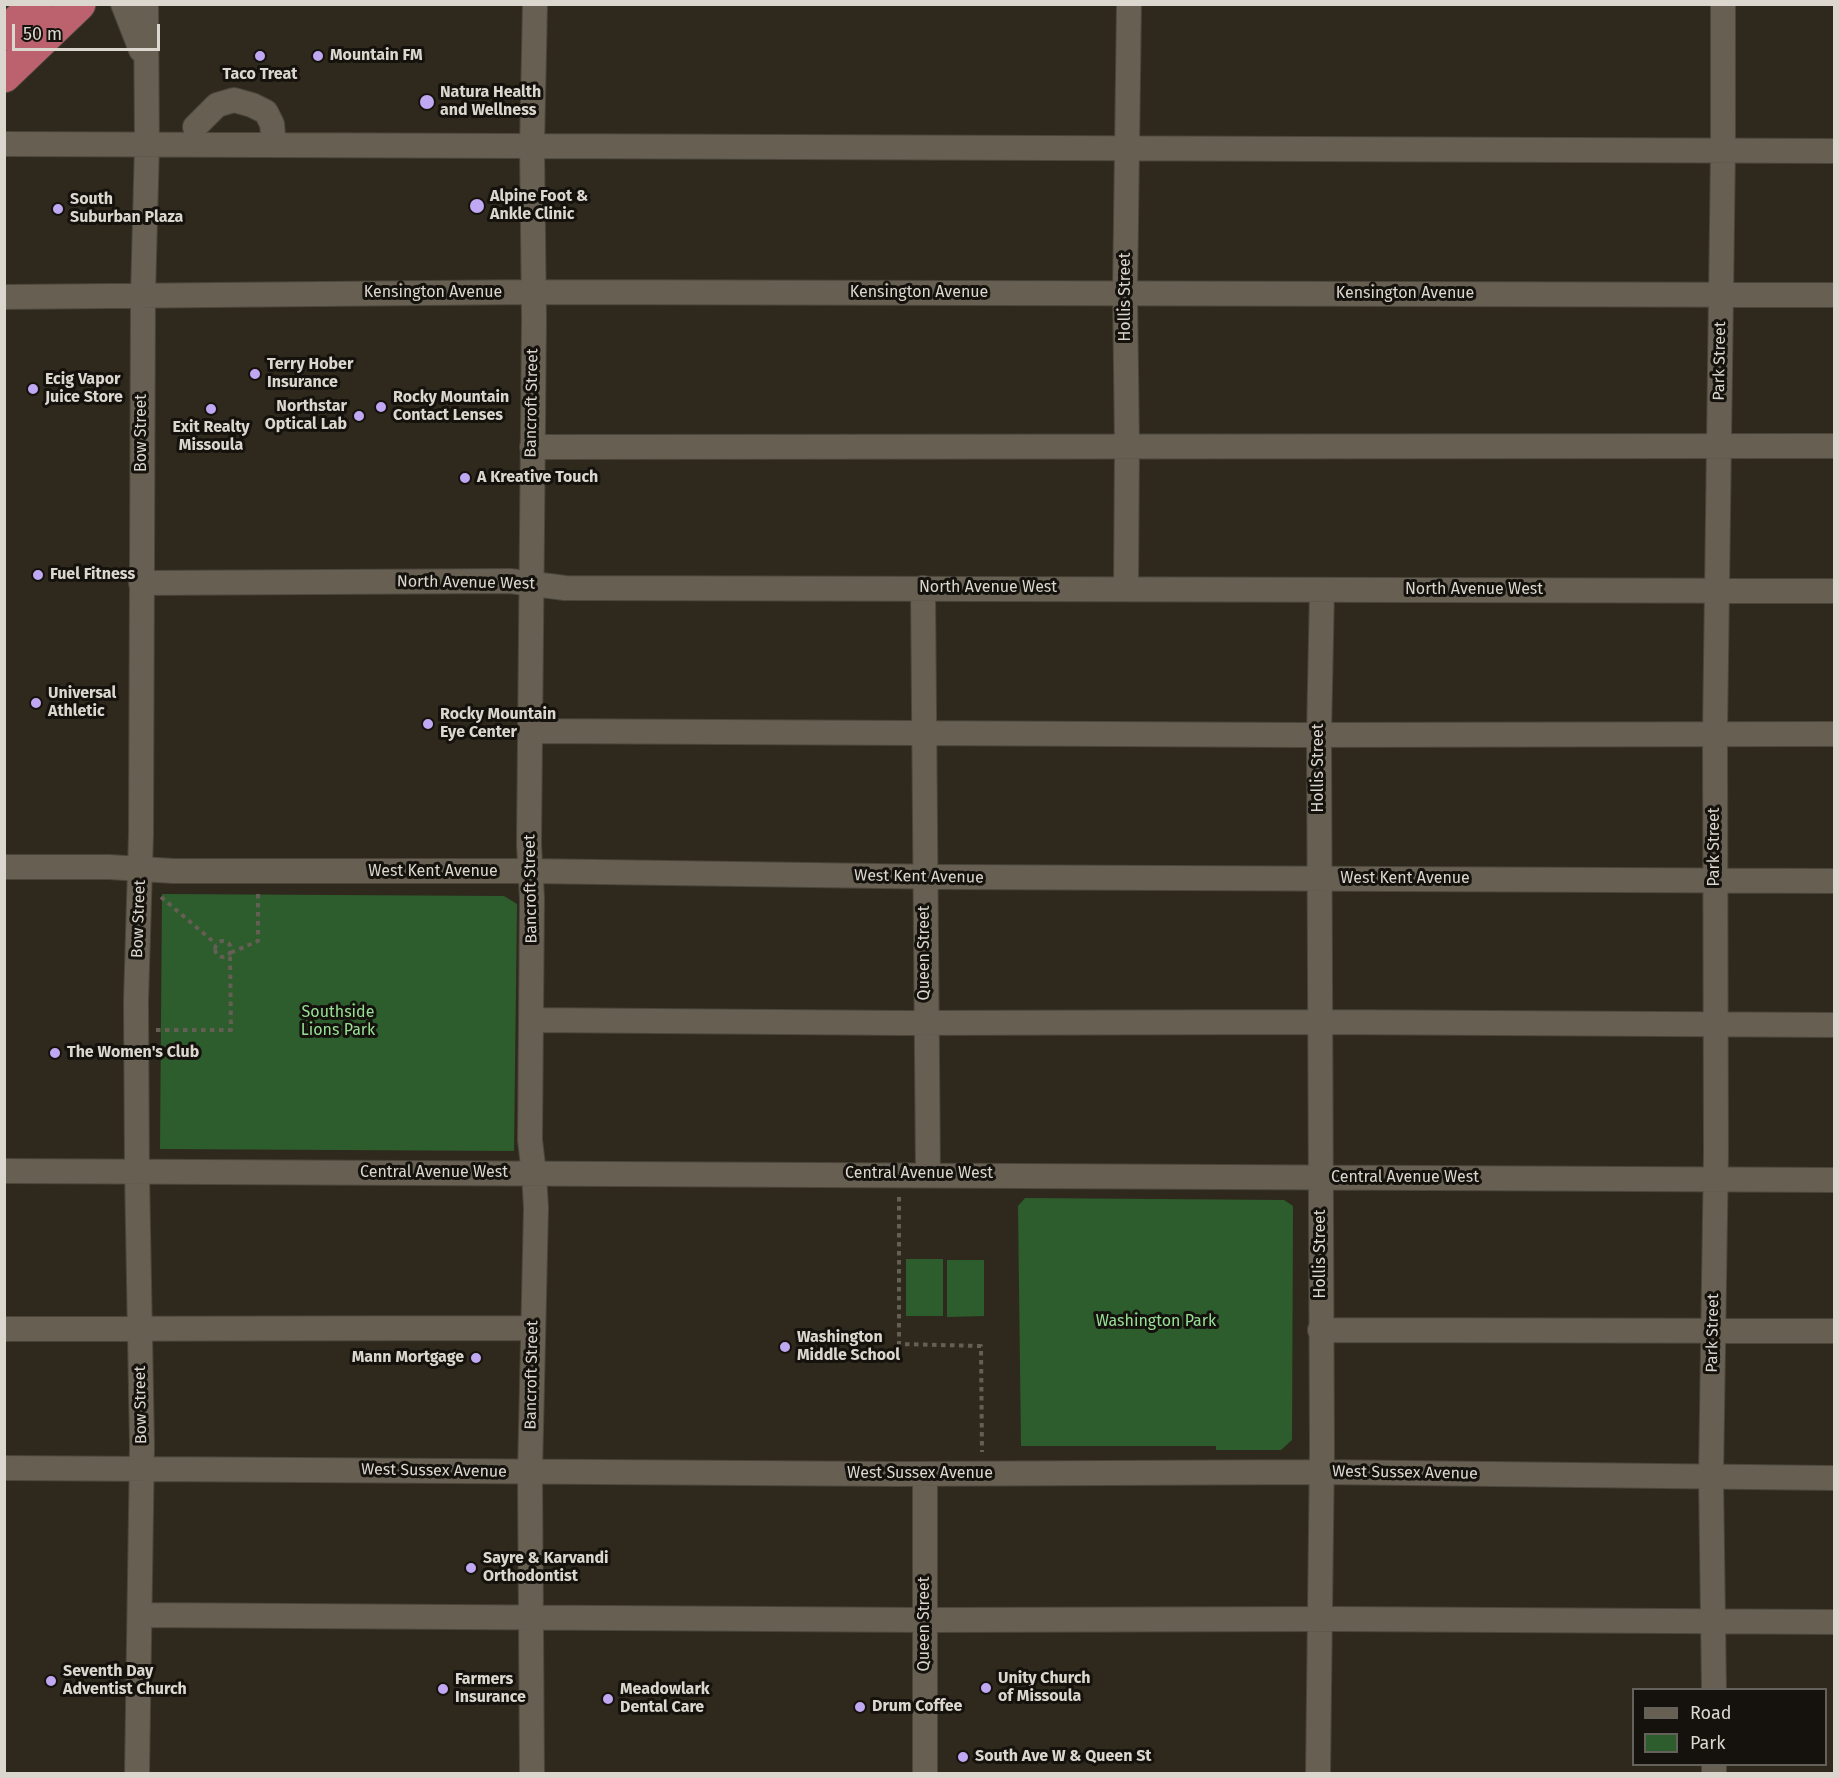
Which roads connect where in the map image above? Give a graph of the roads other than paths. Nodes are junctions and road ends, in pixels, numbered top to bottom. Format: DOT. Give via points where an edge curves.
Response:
graph roads {
  1 [pos="79,4"];
  2 [pos="123,4"];
  3 [pos="146,4"];
  4 [pos="535,4"];
  5 [pos="1129,4"];
  6 [pos="1723,4"];
  7 [pos="24,19"];
  8 [pos="146,64"];
  9 [pos="4,76"];
  10 [pos="195,127"];
  11 [pos="4,144"];
  12 [pos="147,145"];
  13 [pos="274,145"];
  14 [pos="532,146"];
  15 [pos="1128,148"];
  16 [pos="1723,150"];
  17 [pos="1834,151"];
  18 [pos="534,292"];
  19 [pos="1125,293"];
  20 [pos="1721,294"];
  21 [pos="143,295"];
  22 [pos="1834,295"];
  23 [pos="4,297"];
  24 [pos="1127,446"];
  25 [pos="1719,446"];
  26 [pos="1834,446"];
  27 [pos="532,447"];
  28 [pos="141,583"];
  29 [pos="531,583"];
  30 [pos="923,588"];
  31 [pos="1126,589"];
  32 [pos="1322,590"];
  33 [pos="1717,590"];
  34 [pos="1834,591"];
  35 [pos="530,730"];
  36 [pos="925,732"];
  37 [pos="1715,733"];
  38 [pos="1834,734"];
  39 [pos="1319,735"];
  40 [pos="4,867"];
  41 [pos="140,869"];
  42 [pos="530,871"];
  43 [pos="924,877"];
  44 [pos="1320,879"];
  45 [pos="1715,881"];
  46 [pos="1834,881"];
  47 [pos="532,1020"];
  48 [pos="925,1022"];
  49 [pos="1321,1022"];
  50 [pos="1716,1025"];
  51 [pos="1834,1025"];
  52 [pos="4,1171"];
  53 [pos="137,1172"];
  54 [pos="534,1174"];
  55 [pos="928,1174"];
  56 [pos="1321,1177"];
  57 [pos="1715,1179"];
  58 [pos="1834,1180"];
  59 [pos="533,1328"];
  60 [pos="4,1329"];
  61 [pos="139,1329"];
  62 [pos="1320,1329"];
  63 [pos="1834,1331"];
  64 [pos="1713,1332"];
  65 [pos="4,1468"];
  66 [pos="142,1468"];
  67 [pos="1321,1472"];
  68 [pos="530,1473"];
  69 [pos="925,1474"];
  70 [pos="1712,1478"];
  71 [pos="1834,1478"];
  72 [pos="140,1615"];
  73 [pos="531,1618"];
  74 [pos="1320,1619"];
  75 [pos="925,1620"];
  76 [pos="1834,1622"];
  77 [pos="1714,1623"];
  78 [pos="1714,1688"];
  79 [pos="138,1773"];
  80 [pos="532,1773"];
  81 [pos="925,1773"];
  82 [pos="1318,1773"];
  1 -- 7 [label="highway"];
  2 -- 8 [label="street, Bow Street"];
  3 -- 8 [label="street, Bow Street"];
  4 -- 14 [label="street, Bancroft Street"];
  5 -- 15 [label="street, Hollis Street"];
  6 -- 16 [label="street, Park Street"];
  7 -- 9 [label="highway"];
  8 -- 12 [label="street, Bow Street"];
  10 -- 13 [label="street" via="217,105 234,100 266,112 272,124"];
  11 -- 12 [label="street"];
  12 -- 13 [label="street"];
  12 -- 21 [label="street, Bow Street"];
  13 -- 14 [label="street"];
  14 -- 15 [label="street"];
  14 -- 18 [label="street, Bancroft Street"];
  15 -- 16 [label="street"];
  15 -- 19 [label="street, Hollis Street"];
  16 -- 17 [label="street"];
  16 -- 20 [label="street, Park Street"];
  18 -- 19 [label="street, Kensington Avenue"];
  18 -- 21 [label="street, Kensington Avenue"];
  18 -- 27 [label="street, Bancroft Street"];
  19 -- 20 [label="street, Kensington Avenue"];
  19 -- 24 [label="street, Hollis Street"];
  20 -- 22 [label="street, Kensington Avenue"];
  20 -- 25 [label="street, Park Street"];
  21 -- 23 [label="street, Kensington Avenue"];
  21 -- 28 [label="street, Bow Street"];
  24 -- 25 [label="street"];
  24 -- 27 [label="street"];
  24 -- 31 [label="street, Hollis Street"];
  25 -- 26 [label="street"];
  25 -- 33 [label="street, Park Street"];
  27 -- 29 [label="street, Bancroft Street"];
  28 -- 29 [label="street, North Avenue West"];
  28 -- 41 [label="street, Bow Street"];
  29 -- 30 [label="street, North Avenue West" via="565,588"];
  29 -- 35 [label="street, Bancroft Street"];
  30 -- 31 [label="street, North Avenue West"];
  30 -- 36 [label="street, Queen Street"];
  31 -- 32 [label="street, North Avenue West"];
  32 -- 33 [label="street, North Avenue West"];
  32 -- 39 [label="street, Hollis Street"];
  33 -- 34 [label="street, North Avenue West"];
  33 -- 37 [label="street, Park Street"];
  35 -- 36 [label="street"];
  35 -- 42 [label="street, Bancroft Street"];
  36 -- 39 [label="street"];
  36 -- 43 [label="street, Queen Street"];
  37 -- 38 [label="street"];
  37 -- 39 [label="street"];
  37 -- 45 [label="street, Park Street"];
  39 -- 44 [label="street, Hollis Street"];
  40 -- 41 [label="street, West Kent Avenue"];
  41 -- 42 [label="street, West Kent Avenue"];
  41 -- 53 [label="street, Bow Street"];
  42 -- 43 [label="street, West Kent Avenue"];
  42 -- 47 [label="street, Bancroft Street"];
  43 -- 44 [label="street, West Kent Avenue"];
  43 -- 48 [label="street, Queen Street"];
  44 -- 45 [label="street, West Kent Avenue"];
  44 -- 49 [label="street, Hollis Street"];
  45 -- 46 [label="street, West Kent Avenue"];
  45 -- 50 [label="street, Park Street"];
  47 -- 48 [label="street"];
  47 -- 54 [label="street, Bancroft Street" via="530,1140"];
  48 -- 49 [label="street"];
  48 -- 55 [label="street, Queen Street"];
  49 -- 50 [label="street"];
  49 -- 56 [label="street, Hollis Street"];
  50 -- 51 [label="street"];
  50 -- 57 [label="street, Park Street"];
  52 -- 53 [label="street, Central Avenue West"];
  53 -- 54 [label="street, Central Avenue West"];
  53 -- 61 [label="street, Bow Street"];
  54 -- 55 [label="street, Central Avenue West"];
  54 -- 59 [label="street, Bancroft Street"];
  55 -- 56 [label="street, Central Avenue West"];
  56 -- 57 [label="street, Central Avenue West"];
  56 -- 62 [label="street, Hollis Street"];
  57 -- 58 [label="street, Central Avenue West"];
  57 -- 64 [label="street, Park Street"];
  59 -- 61 [label="street"];
  59 -- 68 [label="street, Bancroft Street"];
  60 -- 61 [label="street"];
  61 -- 66 [label="street, Bow Street"];
  62 -- 64 [label="street"];
  62 -- 67 [label="street, Hollis Street"];
  63 -- 64 [label="street"];
  64 -- 70 [label="street, Park Street"];
  65 -- 66 [label="street, West Sussex Avenue"];
  66 -- 68 [label="street, West Sussex Avenue"];
  66 -- 72 [label="street, Bow Street"];
  67 -- 69 [label="street, West Sussex Avenue"];
  67 -- 70 [label="street, West Sussex Avenue"];
  67 -- 74 [label="street, Hollis Street"];
  68 -- 69 [label="street, West Sussex Avenue"];
  68 -- 73 [label="street, Bancroft Street"];
  69 -- 75 [label="street, Queen Street"];
  70 -- 71 [label="street, West Sussex Avenue"];
  70 -- 77 [label="street, Park Street"];
  72 -- 73 [label="street"];
  72 -- 79 [label="street, Bow Street"];
  73 -- 75 [label="street"];
  73 -- 80 [label="street, Bancroft Street"];
  74 -- 75 [label="street"];
  74 -- 77 [label="street"];
  74 -- 82 [label="street, Hollis Street"];
  75 -- 81 [label="street, Queen Street"];
  76 -- 77 [label="street"];
  77 -- 78 [label="street, Park Street"];
}
